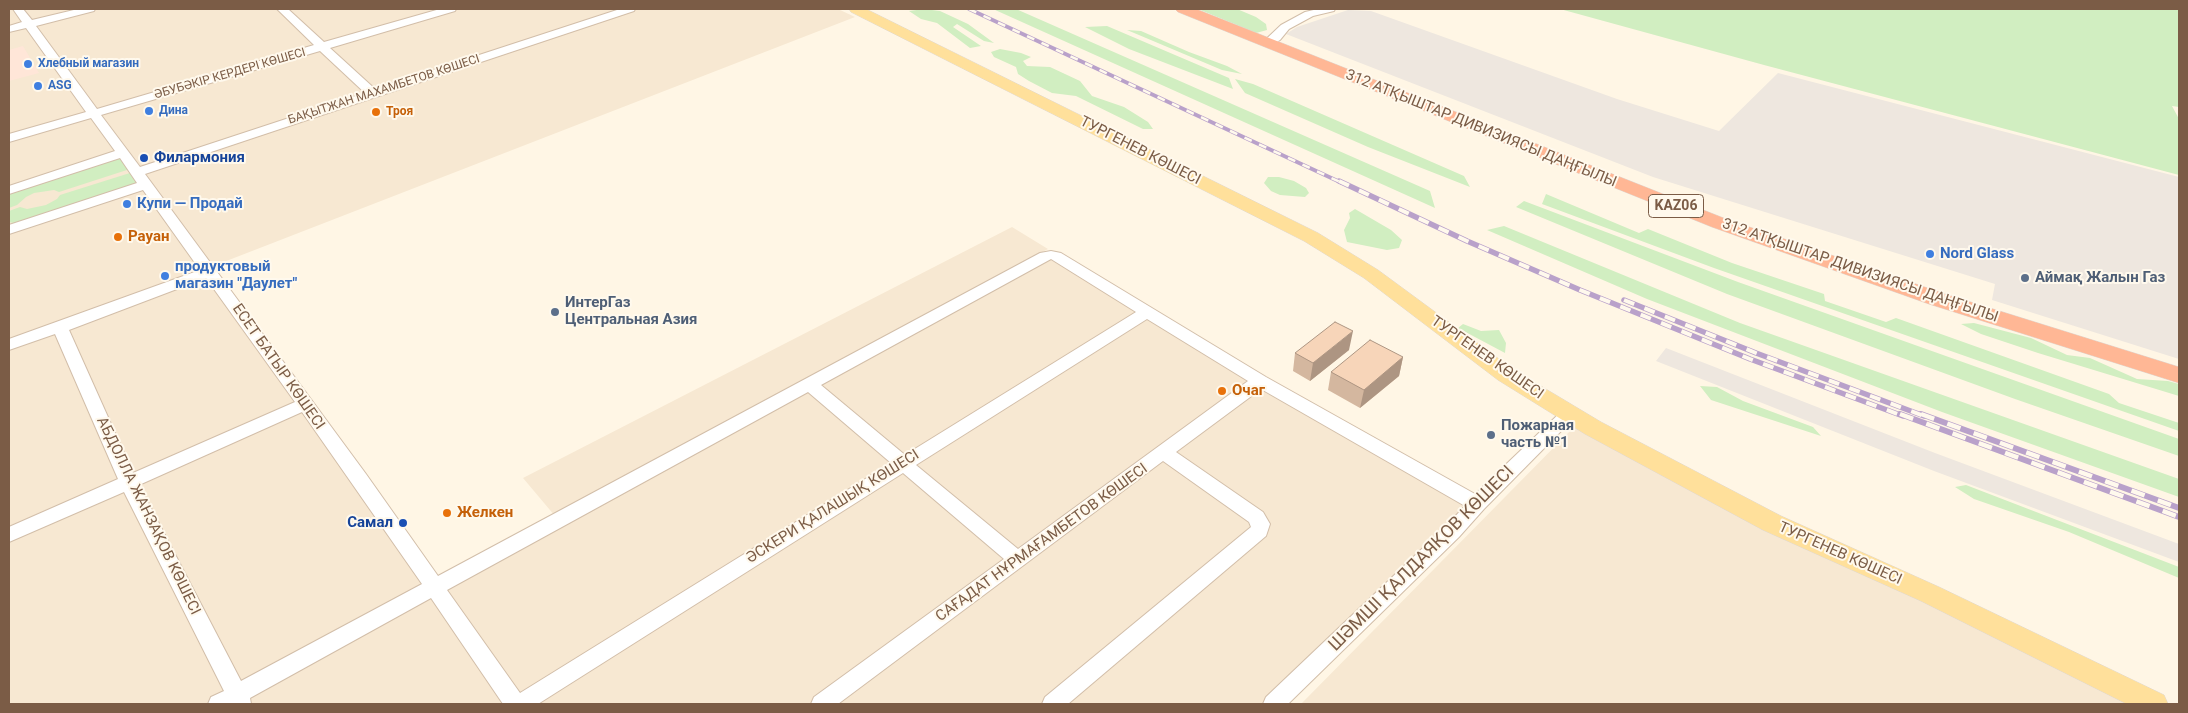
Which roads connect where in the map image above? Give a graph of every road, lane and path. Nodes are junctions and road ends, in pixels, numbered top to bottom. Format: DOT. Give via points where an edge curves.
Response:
graph roads {
  1 [pos="18,9"];
  2 [pos="90,9"];
  3 [pos="282,9"];
  4 [pos="451,9"];
  5 [pos="630,9"];
  6 [pos="856,9"];
  7 [pos="1182,9"];
  8 [pos="1330,9"];
  9 [pos="30,24"];
  10 [pos="9,30"];
  11 [pos="1268,43"];
  12 [pos="322,47"];
  13 [pos="373,94"];
  14 [pos="93,113"];
  15 [pos="9,138"];
  16 [pos="123,153"];
  17 [pos="142,178"];
  18 [pos="9,190"];
  19 [pos="9,230"];
  20 [pos="210,270"];
  21 [pos="1148,311"];
  22 [pos="63,325"];
  23 [pos="9,345"];
  24 [pos="2179,375"];
  25 [pos="1260,381"];
  26 [pos="810,385"];
  27 [pos="305,404"];
  28 [pos="1570,413"];
  29 [pos="1164,453"];
  30 [pos="902,464"];
  31 [pos="128,482"];
  32 [pos="1477,504"];
  33 [pos="9,535"];
  34 [pos="1018,560"];
  35 [pos="433,587"];
  36 [pos="239,699"];
  37 [pos="219,704"];
  38 [pos="515,704"];
  39 [pos="520,704"];
  40 [pos="822,704"];
  41 [pos="1053,704"];
  42 [pos="1274,704"];
  43 [pos="2154,704"];
  1 -- 9 [label="street, ЕСЕТ БАТЫР КӨШЕСІ"];
  2 -- 9 [label="street"];
  3 -- 12 [label="street"];
  4 -- 12 [label="street, ӘБУБӘКІР КЕРДЕРІ КӨШЕСІ"];
  5 -- 13 [label="street, БАҚЫТЖАН МАХАМБЕТОВ КӨШЕСІ"];
  6 -- 28 [label="main road, ТУРГЕНЕВ КӨШЕСІ" via="1311,237 1371,274 1506,375"];
  7 -- 11 [label="highway, 312 АТҚЫШТАР ДИВИЗИЯСЫ ДАҢҒЫЛЫ / KАZ06"];
  8 -- 11 [label="street" via="1309,14 1286,26"];
  9 -- 10 [label="street"];
  9 -- 14 [label="street, ЕСЕТ БАТЫР КӨШЕСІ"];
  11 -- 24 [label="highway, 312 АТҚЫШТАР ДИВИЗИЯСЫ ДАҢҒЫЛЫ / KАZ06" via="1620,185 1800,253"];
  12 -- 13 [label="street"];
  12 -- 14 [label="street, ӘБУБӘКІР КЕРДЕРІ КӨШЕСІ"];
  13 -- 17 [label="street, БАҚЫТЖАН МАХАМБЕТОВ КӨШЕСІ"];
  14 -- 15 [label="street, ӘБУБӘКІР КЕРДЕРІ КӨШЕСІ"];
  14 -- 16 [label="street, ЕСЕТ БАТЫР КӨШЕСІ"];
  16 -- 17 [label="street, ЕСЕТ БАТЫР КӨШЕСІ"];
  16 -- 18 [label="street"];
  17 -- 19 [label="street, БАҚЫТЖАН МАХАМБЕТОВ КӨШЕСІ"];
  17 -- 20 [label="street, ЕСЕТ БАТЫР КӨШЕСІ"];
  20 -- 22 [label="street"];
  20 -- 27 [label="street, ЕСЕТ БАТЫР КӨШЕСІ"];
  21 -- 25 [label="street"];
  21 -- 26 [label="street" via="1056,256 1045,256"];
  21 -- 30 [label="street, ӘСКЕРИ ҚАЛАШЫҚ КӨШЕСІ"];
  22 -- 23 [label="street"];
  22 -- 31 [label="street, АБДОЛЛА ЖАНЗАҚОВ КӨШЕСІ" via="61,330"];
  25 -- 29 [label="street, САҒАДАТ НҰРМАҒАМБЕТОВ КӨШЕСІ"];
  25 -- 32 [label="street"];
  26 -- 30 [label="street"];
  26 -- 35 [label="street"];
  27 -- 31 [label="street"];
  27 -- 35 [label="street, ЕСЕТ БАТЫР КӨШЕСІ"];
  28 -- 32 [label="street, ШӘМШІ ҚАЛДАЯҚОВ КӨШЕСІ"];
  28 -- 43 [label="main road, ТУРГЕНЕВ КӨШЕСІ" via="1772,523 1930,594"];
  29 -- 34 [label="street, САҒАДАТ НҰРМАҒАМБЕТОВ КӨШЕСІ"];
  29 -- 41 [label="street" via="1256,517 1261,524 1259,532"];
  30 -- 34 [label="street"];
  30 -- 39 [label="street, ӘСКЕРИ ҚАЛАШЫҚ КӨШЕСІ"];
  31 -- 33 [label="street"];
  31 -- 36 [label="street, АБДОЛЛА ЖАНЗАҚОВ КӨШЕСІ"];
  32 -- 42 [label="street, ШӘМШІ ҚАЛДАЯҚОВ КӨШЕСІ"];
  34 -- 40 [label="street, САҒАДАТ НҰРМАҒАМБЕТОВ КӨШЕСІ"];
  35 -- 36 [label="street"];
  35 -- 38 [label="street, ЕСЕТ БАТЫР КӨШЕСІ"];
  36 -- 37 [label="street"];
}
